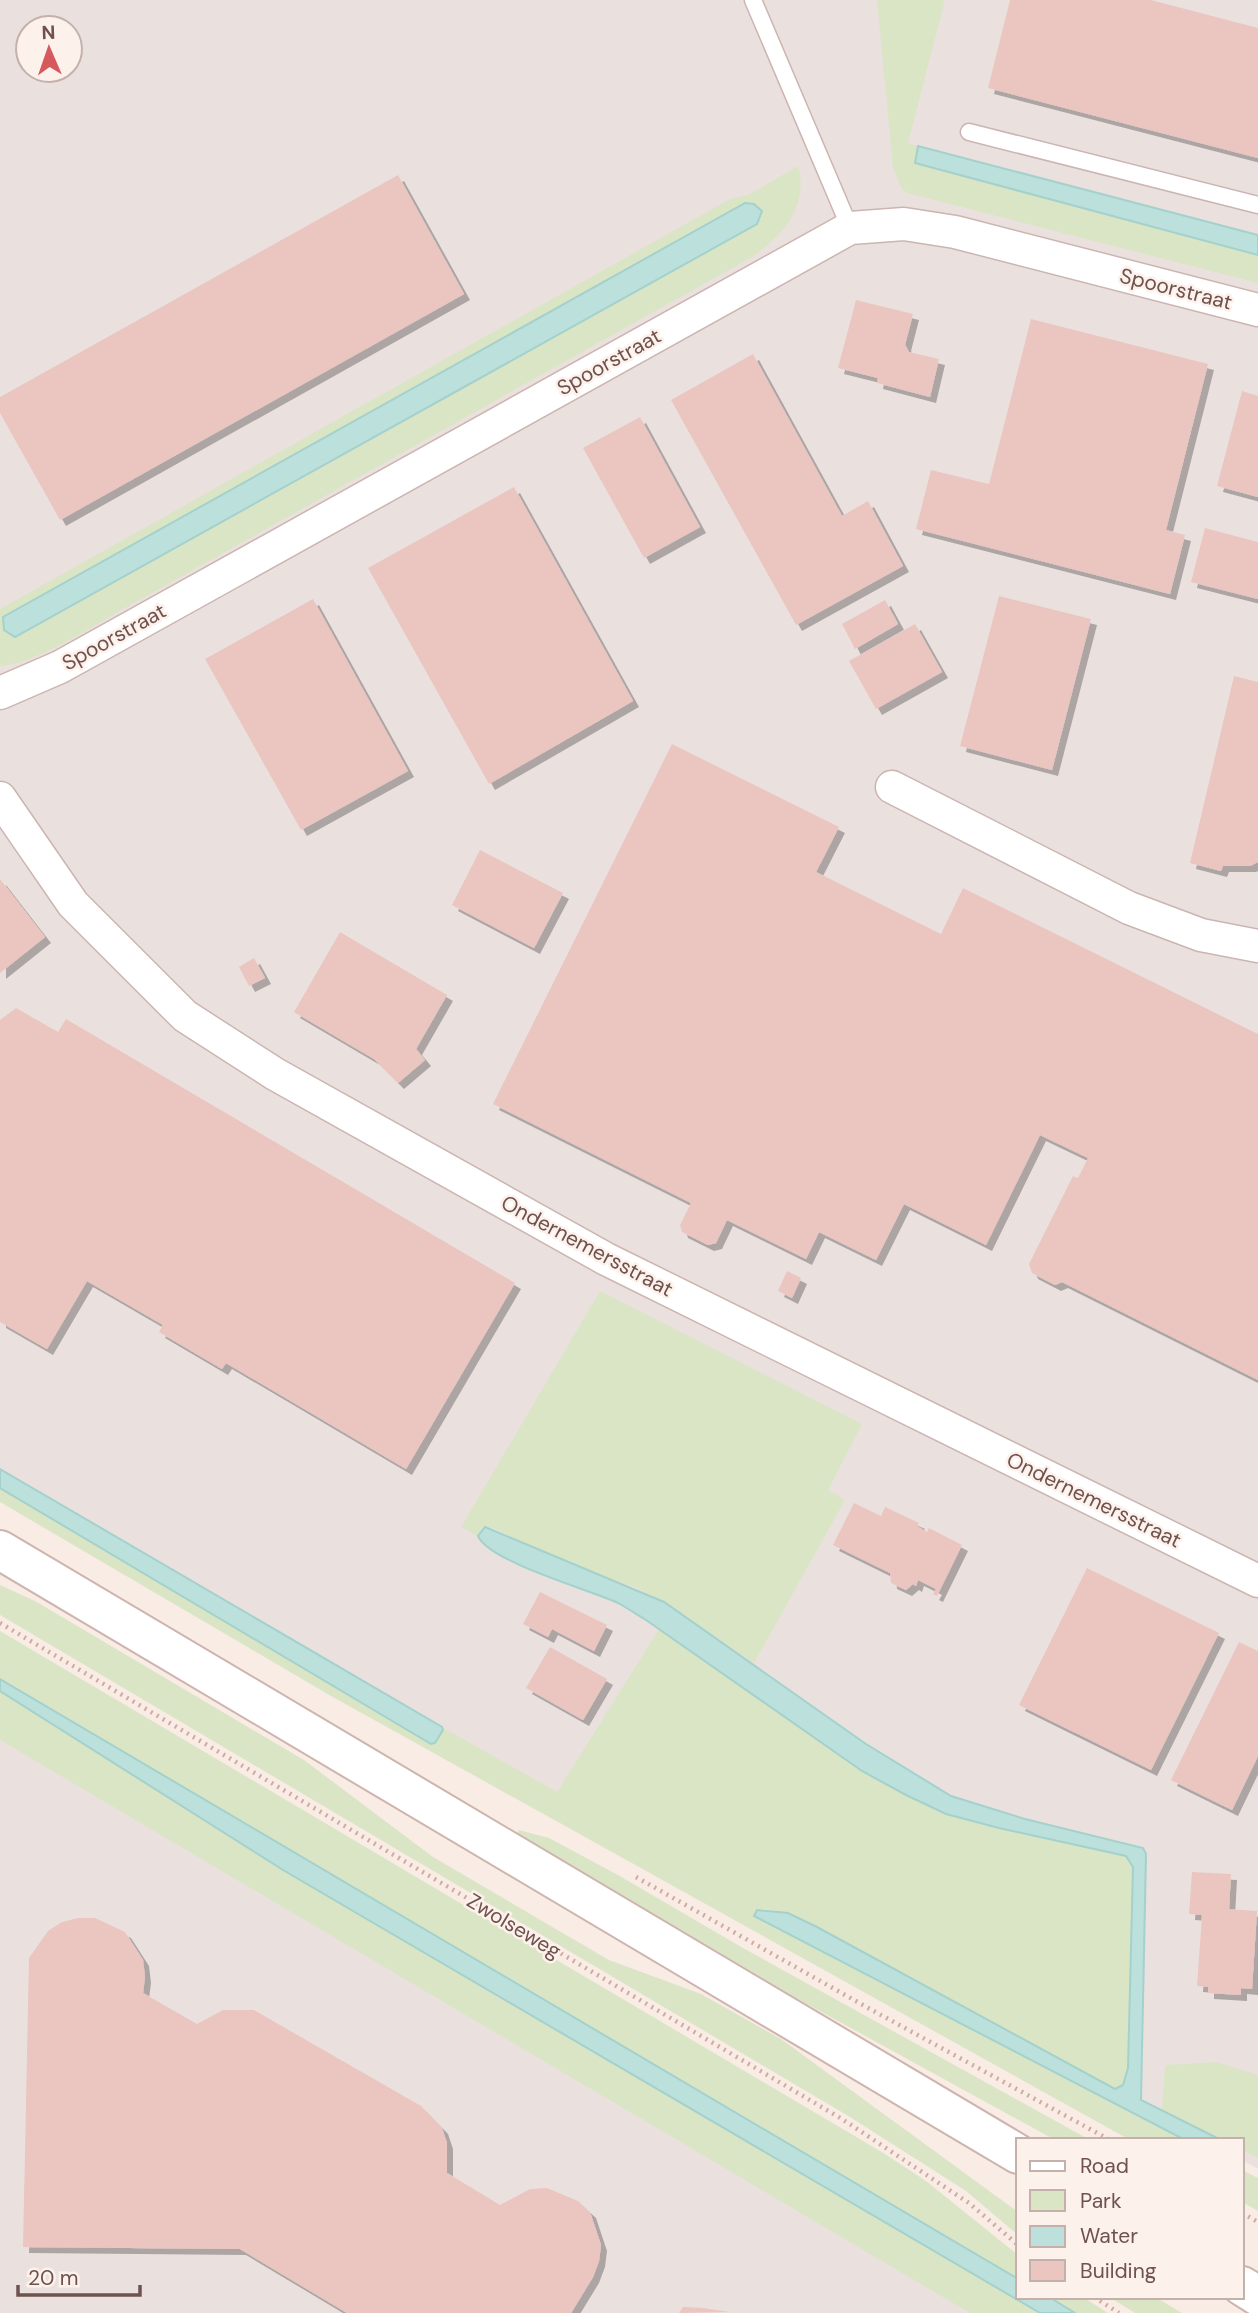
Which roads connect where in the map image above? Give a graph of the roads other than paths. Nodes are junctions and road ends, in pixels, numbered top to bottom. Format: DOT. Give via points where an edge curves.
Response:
graph roads {
  1 [pos="753,0"];
  2 [pos="969,132"];
  3 [pos="1258,205"];
  4 [pos="850,228"];
  5 [pos="1258,310"];
  6 [pos="0,693"];
  7 [pos="892,786"];
  8 [pos="0,798"];
  9 [pos="1258,946"];
  10 [pos="0,1550"];
  11 [pos="1258,1581"];
  12 [pos="1016,2153"];
  1 -- 4 [label="lane"];
  2 -- 3 [label="lane"];
  4 -- 5 [label="street, Spoorstraat" via="904,224 955,232"];
  4 -- 6 [label="street, Spoorstraat" via="60,667"];
  7 -- 9 [label="street" via="1129,908 1202,936"];
  8 -- 11 [label="street, Ondernemersstraat" via="73,904 186,1016 275,1074 606,1259"];
  10 -- 12 [label="main road"];
}
